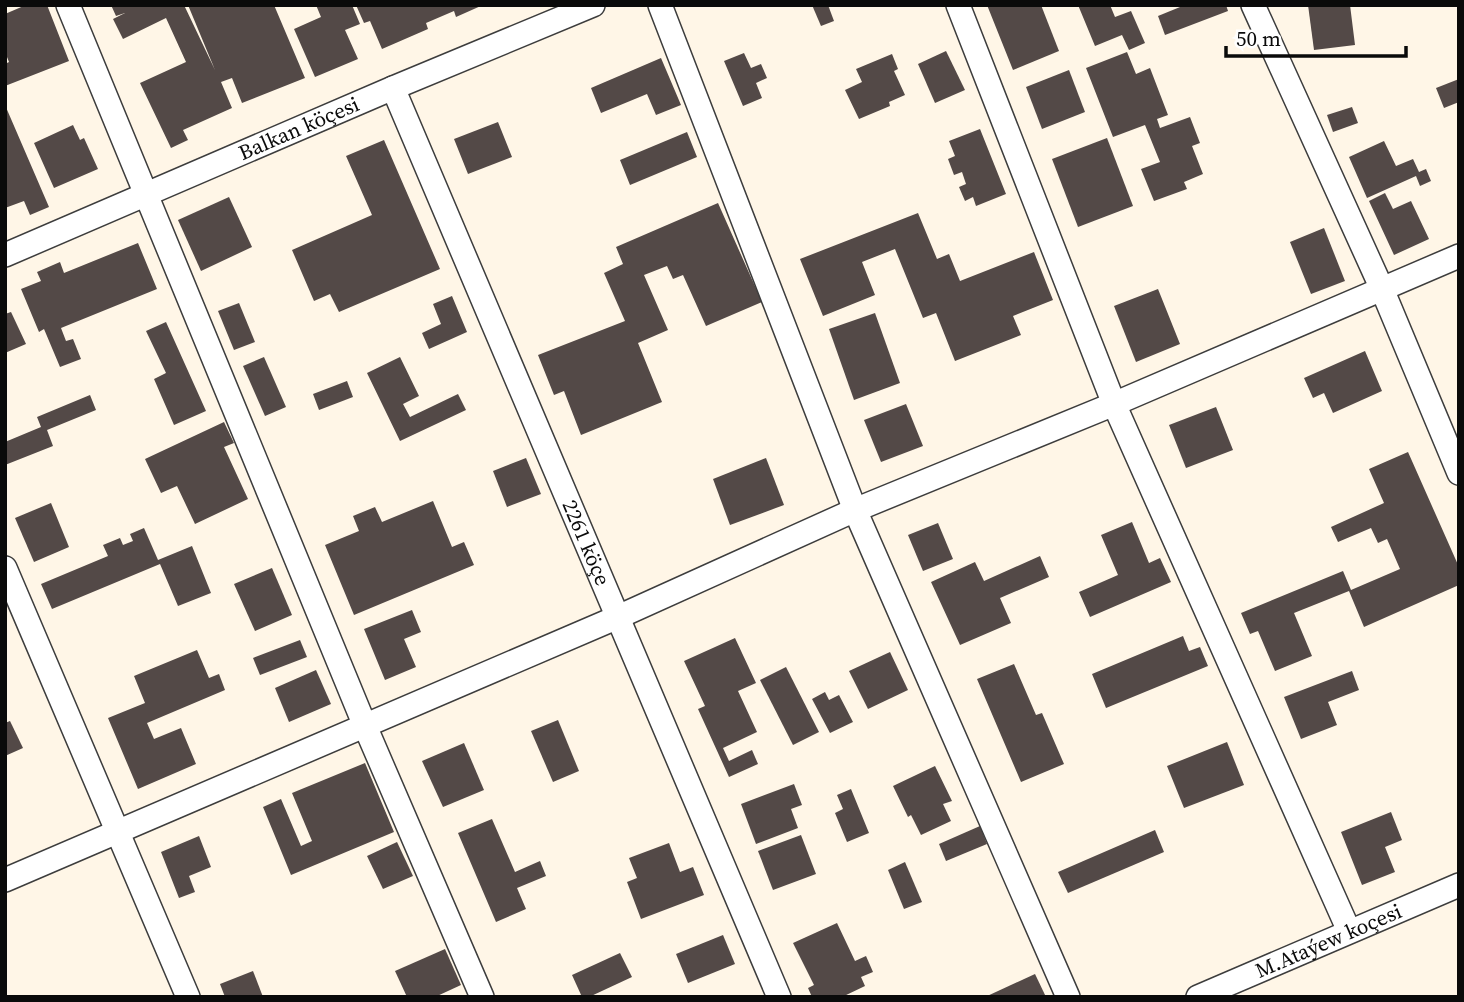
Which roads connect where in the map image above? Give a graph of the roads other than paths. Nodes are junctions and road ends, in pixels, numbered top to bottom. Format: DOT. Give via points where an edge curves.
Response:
graph roads {
  1 [pos="68,5"];
  2 [pos="593,5"];
  3 [pos="660,5"];
  4 [pos="958,5"];
  5 [pos="1253,5"];
  6 [pos="393,88"];
  7 [pos="145,194"];
  8 [pos="5,256"];
  9 [pos="1459,256"];
  10 [pos="1382,289"];
  11 [pos="1114,404"];
  12 [pos="1459,473"];
  13 [pos="855,510"];
  14 [pos="5,568"];
  15 [pos="618,617"];
  16 [pos="365,726"];
  17 [pos="117,832"];
  18 [pos="5,880"];
  19 [pos="1459,884"];
  20 [pos="1349,931"];
  21 [pos="188,997"];
  22 [pos="482,997"];
  23 [pos="779,997"];
  24 [pos="1068,997"];
  25 [pos="1198,997"];
  1 -- 7 [label="street"];
  2 -- 6 [label="street, Balkan köçesi"];
  3 -- 13 [label="street"];
  4 -- 11 [label="street"];
  5 -- 10 [label="street"];
  6 -- 7 [label="street, Balkan köçesi"];
  6 -- 15 [label="street, 2261 köçe"];
  7 -- 8 [label="street, Balkan köçesi"];
  7 -- 16 [label="street"];
  9 -- 10 [label="street"];
  10 -- 11 [label="street"];
  10 -- 12 [label="street"];
  11 -- 13 [label="street"];
  11 -- 20 [label="street"];
  13 -- 15 [label="street"];
  13 -- 24 [label="street"];
  14 -- 17 [label="street"];
  15 -- 16 [label="street"];
  15 -- 23 [label="street, 2261 köçe"];
  16 -- 17 [label="street"];
  16 -- 22 [label="street"];
  17 -- 18 [label="street"];
  17 -- 21 [label="street"];
  19 -- 20 [label="street, M.Ataýew koçesi"];
  20 -- 25 [label="street, M.Ataýew koçesi"];
}
